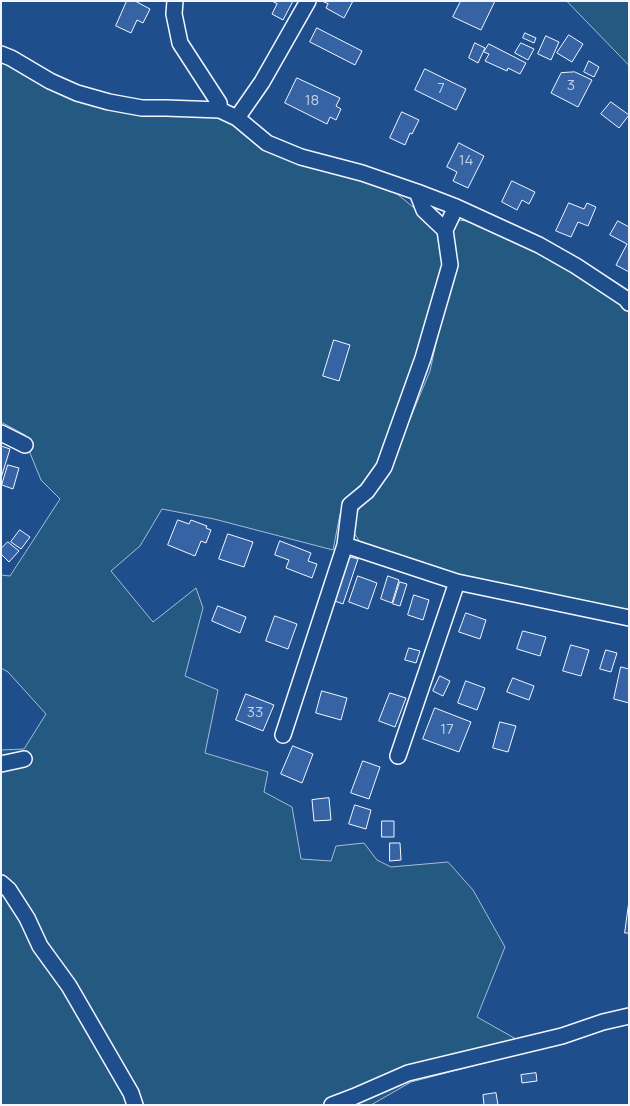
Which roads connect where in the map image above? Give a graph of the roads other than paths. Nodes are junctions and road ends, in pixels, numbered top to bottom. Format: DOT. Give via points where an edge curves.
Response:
graph roads {
  1 [pos="175,1"];
  2 [pos="308,1"];
  3 [pos="1,54"];
  4 [pos="220,110"];
  5 [pos="236,118"];
  6 [pos="417,192"];
  7 [pos="456,207"];
  8 [pos="445,230"];
  9 [pos="629,303"];
  10 [pos="1,433"];
  11 [pos="25,445"];
  12 [pos="345,545"];
  13 [pos="456,582"];
  14 [pos="629,618"];
  15 [pos="283,735"];
  16 [pos="398,756"];
  17 [pos="24,759"];
  18 [pos="1,764"];
  19 [pos="1,883"];
  20 [pos="629,1016"];
  21 [pos="135,1105"];
  22 [pos="332,1105"];
  1 -- 4 [label="street" via="174,14 180,43 219,103"];
  2 -- 5 [label="street" via="262,82"];
  3 -- 4 [label="street" via="77,93 109,102 142,108"];
  4 -- 5 [label="street"];
  5 -- 6 [label="street" via="267,144"];
  6 -- 7 [label="street"];
  6 -- 8 [label="street" via="424,210"];
  7 -- 8 [label="street"];
  7 -- 9 [label="street" via="539,245"];
  8 -- 12 [label="street" via="450,265 423,358 384,467 367,491 350,505"];
  10 -- 11 [label="street"];
  12 -- 13 [label="street"];
  12 -- 15 [label="street"];
  13 -- 14 [label="street"];
  13 -- 16 [label="street"];
  17 -- 18 [label="street"];
  19 -- 21 [label="street" via="9,890 40,946 69,986 131,1092"];
  20 -- 22 [label="street" via="562,1036 408,1073"];
}
